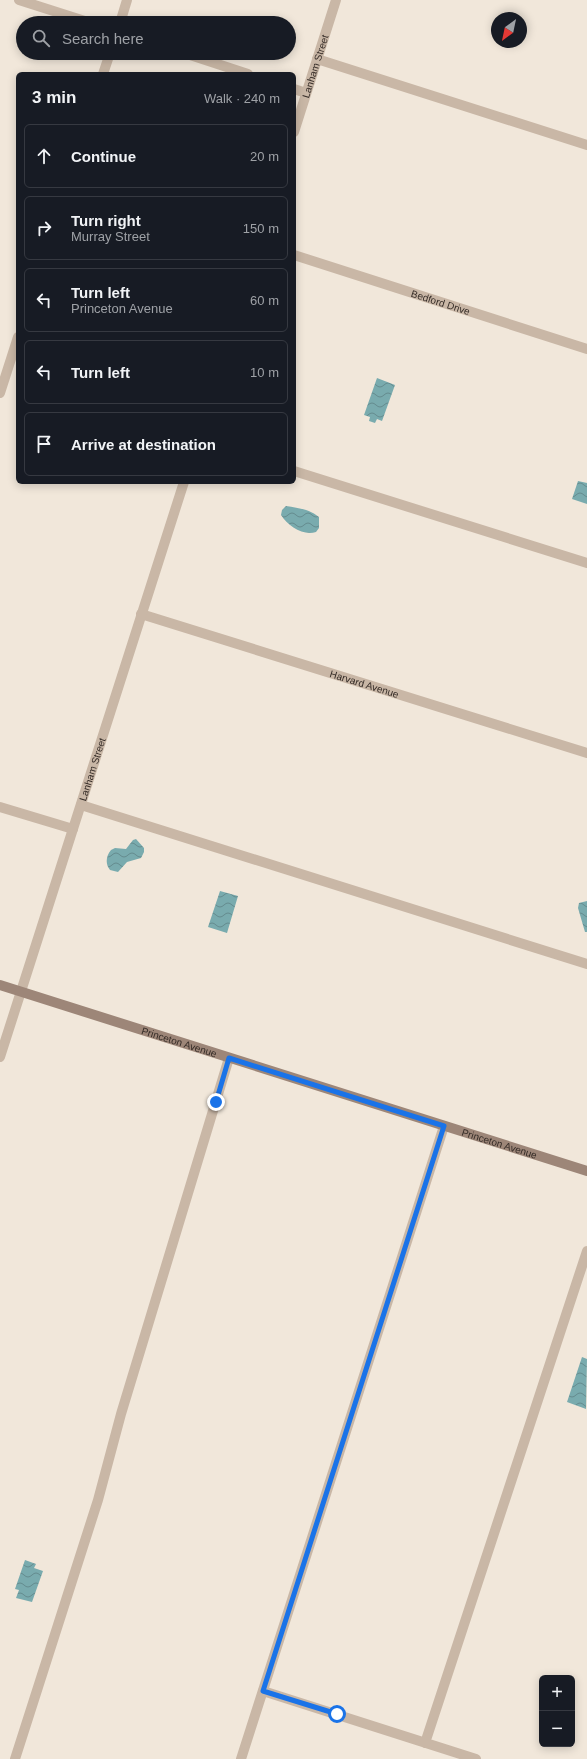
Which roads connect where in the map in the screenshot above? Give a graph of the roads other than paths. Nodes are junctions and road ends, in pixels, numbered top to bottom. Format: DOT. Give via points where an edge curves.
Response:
graph roads {
  1 [pos="19,0"];
  2 [pos="127,0"];
  3 [pos="336,0"];
  4 [pos="69,16"];
  5 [pos="122,16"];
  6 [pos="317,59"];
  7 [pos="108,60"];
  8 [pos="205,60"];
  9 [pos="104,72"];
  10 [pos="242,72"];
  11 [pos="296,90"];
  12 [pos="306,93"];
  13 [pos="296,126"];
  14 [pos="587,145"];
  15 [pos="296,256"];
  16 [pos="16,343"];
  17 [pos="587,348"];
  18 [pos="0,393"];
  19 [pos="296,472"];
  20 [pos="183,484"];
  21 [pos="587,563"];
  22 [pos="141,614"];
  23 [pos="587,753"];
  24 [pos="81,805"];
  25 [pos="0,807"];
  26 [pos="73,829"];
  27 [pos="587,964"];
  28 [pos="0,984"];
  29 [pos="22,992"];
  30 [pos="0,1057"];
  31 [pos="229,1058"];
  32 [pos="444,1126"];
  33 [pos="587,1171"];
  34 [pos="587,1251"];
  35 [pos="263,1691"];
  36 [pos="425,1743"];
  37 [pos="15,1759"];
  38 [pos="241,1759"];
  39 [pos="476,1759"];
  1 -- 4 [label="street"];
  2 -- 5 [label="street"];
  3 -- 6 [label="street, Lanham Street"];
  6 -- 12 [label="street, Lanham Street"];
  6 -- 14 [label="street"];
  7 -- 9 [label="street"];
  8 -- 10 [label="street"];
  11 -- 12 [label="street"];
  12 -- 13 [label="street, Lanham Street"];
  15 -- 17 [label="street, Bedford Drive"];
  16 -- 18 [label="street"];
  19 -- 21 [label="street"];
  20 -- 22 [label="street, Lanham Street"];
  22 -- 23 [label="street, Harvard Avenue"];
  22 -- 24 [label="street, Lanham Street"];
  24 -- 26 [label="street, Lanham Street"];
  24 -- 27 [label="street"];
  25 -- 26 [label="street"];
  26 -- 29 [label="street, Lanham Street"];
  28 -- 29 [label="street, Princeton Avenue"];
  29 -- 30 [label="street, Lanham Street"];
  29 -- 31 [label="street, Princeton Avenue"];
  31 -- 32 [label="street, Princeton Avenue"];
  31 -- 37 [label="street" via="121,1414 98,1500"];
  32 -- 33 [label="street, Princeton Avenue"];
  32 -- 35 [label="street"];
  34 -- 36 [label="street"];
  35 -- 36 [label="street"];
  35 -- 38 [label="street"];
  36 -- 39 [label="street"];
}
